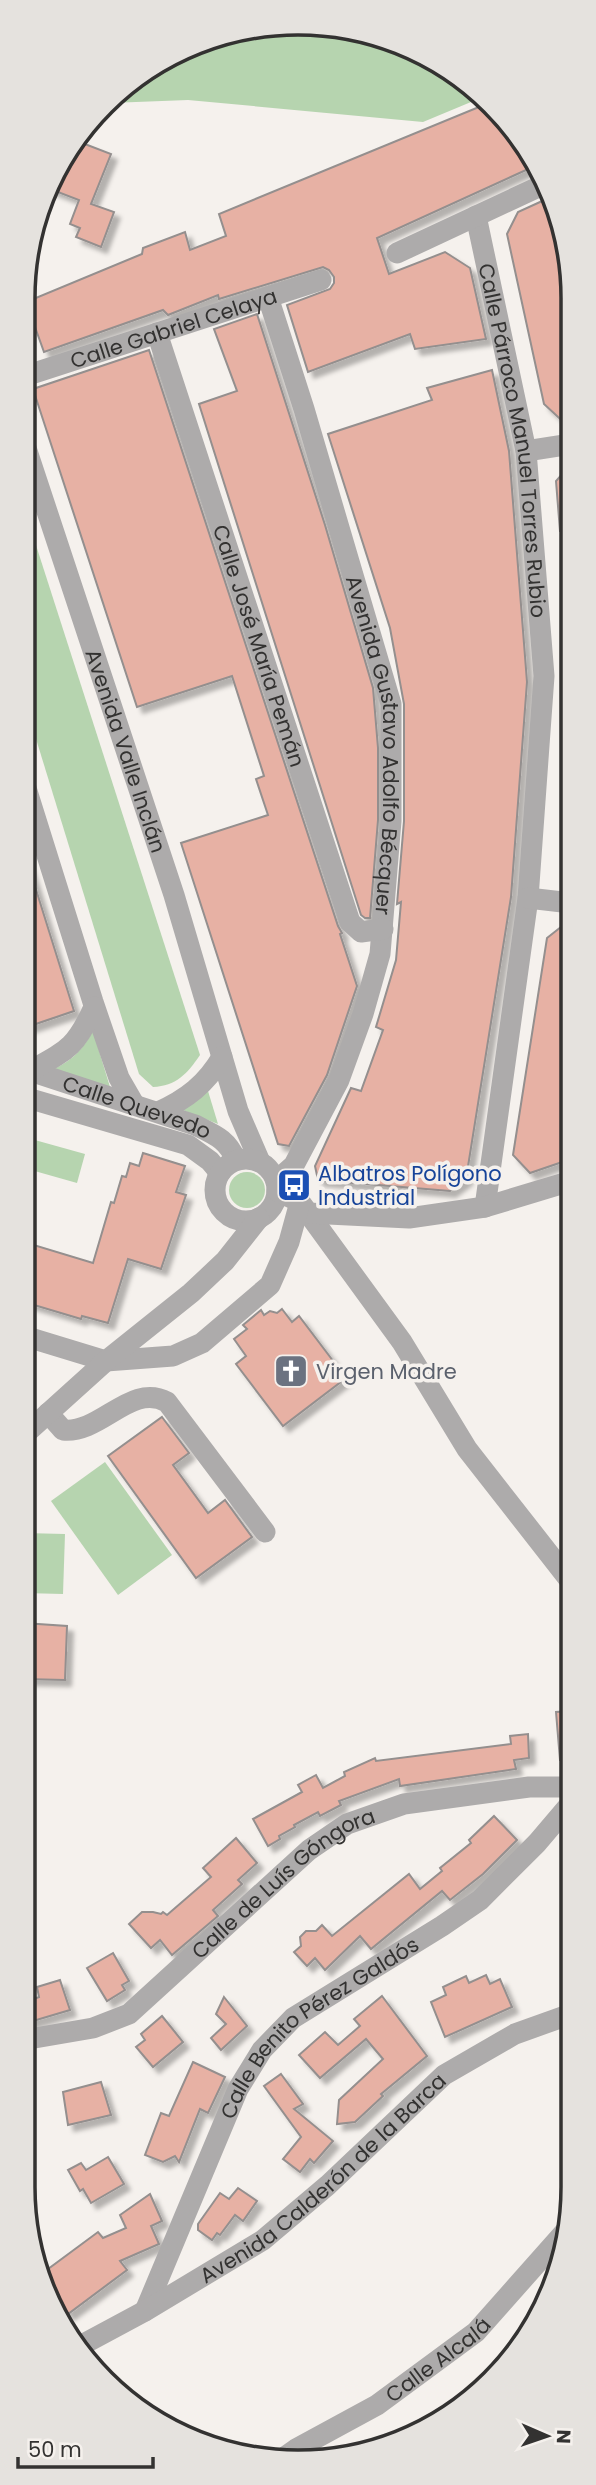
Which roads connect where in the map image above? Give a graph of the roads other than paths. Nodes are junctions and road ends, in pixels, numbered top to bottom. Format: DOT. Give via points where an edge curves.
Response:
graph roads {
  1 [pos="537,188"];
  2 [pos="476,216"];
  3 [pos="397,253"];
  4 [pos="321,281"];
  5 [pos="268,297"];
  6 [pos="157,333"];
  7 [pos="35,373"];
  8 [pos="561,446"];
  9 [pos="526,451"];
  10 [pos="35,475"];
  11 [pos="35,820"];
  12 [pos="528,898"];
  13 [pos="561,902"];
  14 [pos="383,929"];
  15 [pos="94,1007"];
  16 [pos="222,1057"];
  17 [pos="35,1066"];
  18 [pos="35,1073"];
  19 [pos="35,1100"];
  20 [pos="134,1104"];
  21 [pos="158,1112"];
  22 [pos="239,1164"];
  23 [pos="561,1184"];
  24 [pos="277,1186"];
  25 [pos="304,1207"];
  26 [pos="485,1207"];
  27 [pos="225,1213"];
  28 [pos="259,1218"];
  29 [pos="225,1261"];
  30 [pos="35,1339"];
  31 [pos="106,1361"];
  32 [pos="48,1413"];
  33 [pos="35,1425"];
  34 [pos="265,1532"];
  35 [pos="561,1568"];
  36 [pos="561,1787"];
  37 [pos="561,1814"];
  38 [pos="561,2018"];
  39 [pos="35,2038"];
  40 [pos="555,2243"];
  41 [pos="145,2311"];
  42 [pos="86,2343"];
  43 [pos="295,2450"];
  1 -- 2 [label="street"];
  2 -- 3 [label="street"];
  2 -- 9 [label="street, Calle Párroco Manuel Torres Rubio"];
  4 -- 5 [label="street, Calle Gabriel Celaya"];
  5 -- 6 [label="street, Calle Gabriel Celaya"];
  5 -- 14 [label="street, Avenida Gustavo Adolfo Bécquer" via="391,704 391,821"];
  6 -- 7 [label="street, Calle Gabriel Celaya"];
  6 -- 14 [label="street, Calle José María Pemán" via="350,922 361,932"];
  8 -- 9 [label="street"];
  9 -- 12 [label="street, Calle Párroco Manuel Torres Rubio" via="544,676"];
  10 -- 16 [label="street, Avenida Valle Inclán" via="174,895"];
  11 -- 15 [label="street"];
  12 -- 13 [label="street"];
  12 -- 26 [label="street, Calle Párroco Manuel Torres Rubio"];
  14 -- 24 [label="street, Avenida Gustavo Adolfo Bécquer" via="363,1014 339,1080 294,1165"];
  15 -- 17 [label="street" via="67,1051"];
  15 -- 20 [label="street" via="119,1078"];
  16 -- 21 [label="street" via="195,1091"];
  16 -- 22 [label="street, Avenida Valle Inclán" via="238,1111"];
  18 -- 20 [label="street, Calle Quevedo"];
  19 -- 22 [label="street, Calle Quevedo" via="188,1145 210,1161"];
  20 -- 21 [label="street, Calle Quevedo"];
  21 -- 22 [label="street, Calle Quevedo" via="221,1138"];
  22 -- 24 [label="street" via="272,1172"];
  22 -- 27 [label="street" via="216,1183"];
  23 -- 26 [label="street"];
  24 -- 25 [label="street"];
  24 -- 28 [label="street" via="271,1209"];
  25 -- 26 [label="street" via="409,1218"];
  25 -- 31 [label="street" via="270,1284 202,1343 173,1356"];
  25 -- 35 [label="street" via="402,1342 467,1450"];
  27 -- 28 [label="street" via="245,1221"];
  27 -- 29 [label="street"];
  28 -- 29 [label="street"];
  29 -- 31 [label="street"];
  30 -- 31 [label="street"];
  31 -- 32 [label="street"];
  32 -- 33 [label="street"];
  32 -- 34 [label="street" via="63,1430 74,1431 141,1397 157,1396 167,1402"];
  36 -- 39 [label="street, Calle de Luís Góngora" via="404,1804 347,1824 309,1850 129,2014 93,2028"];
  37 -- 41 [label="street, Calle Benito Pérez Galdós" via="480,1900 293,2018 262,2050 238,2089"];
  38 -- 41 [label="street, Avenida Calderón de la Barca" via="515,2034 444,2075 263,2240"];
  40 -- 43 [label="street, Calle Alcalá" via="476,2332 377,2405"];
  41 -- 42 [label="street, Avenida Calderón de la Barca"];
}
